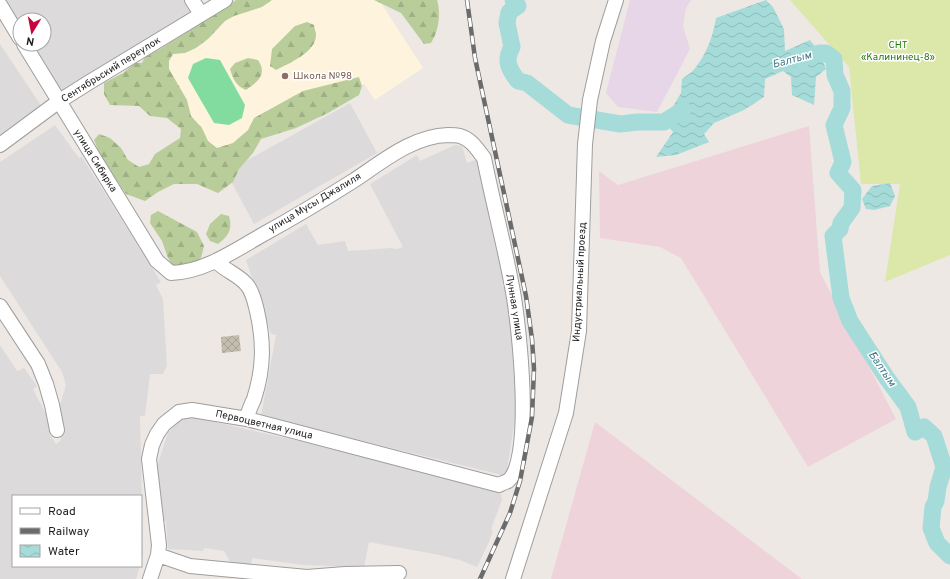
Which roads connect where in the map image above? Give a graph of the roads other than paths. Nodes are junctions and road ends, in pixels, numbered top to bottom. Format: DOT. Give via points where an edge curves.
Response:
graph roads {
  1 [pos="192,0"];
  2 [pos="225,0"];
  3 [pos="616,0"];
  4 [pos="0,5"];
  5 [pos="202,14"];
  6 [pos="12,25"];
  7 [pos="29,52"];
  8 [pos="58,102"];
  9 [pos="459,135"];
  10 [pos="0,146"];
  11 [pos="216,261"];
  12 [pos="171,273"];
  13 [pos="0,306"];
  14 [pos="247,419"];
  15 [pos="57,430"];
  16 [pos="499,484"];
  17 [pos="158,555"];
  18 [pos="399,573"];
  19 [pos="150,579"];
  20 [pos="513,579"];
  1 -- 5 [label="street"];
  2 -- 5 [label="street, Сентябрьский переулок"];
  3 -- 20 [label="street, Индустриальный проезд" via="603,41 590,100 579,331 566,413"];
  4 -- 6 [label="street"];
  5 -- 8 [label="street, Сентябрьский переулок"];
  7 -- 8 [label="street, улица Сибирка"];
  8 -- 10 [label="street, Сентябрьский переулок"];
  8 -- 12 [label="street, улица Сибирка" via="157,261"];
  9 -- 11 [label="street, улица Мусы Джалиля" via="440,135 404,147 329,196"];
  9 -- 16 [label="street, Лунная улица" via="476,147 484,158 513,293 520,345 523,429 520,455 514,472 508,480"];
  11 -- 12 [label="street, улица Мусы Джалиля" via="184,273"];
  11 -- 14 [label="street" via="249,287 259,321 262,360"];
  13 -- 15 [label="street" via="38,364 48,391"];
  14 -- 16 [label="street, Первоцветная улица"];
  14 -- 17 [label="street, Первоцветная улица" via="192,410 179,412 164,424 157,434 149,459 158,530"];
  17 -- 18 [label="street" via="190,566 307,577"];
  17 -- 19 [label="street, Первоцветная улица"];
}
